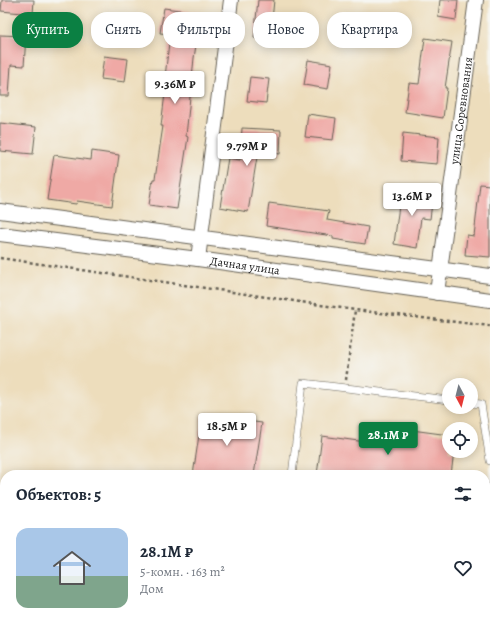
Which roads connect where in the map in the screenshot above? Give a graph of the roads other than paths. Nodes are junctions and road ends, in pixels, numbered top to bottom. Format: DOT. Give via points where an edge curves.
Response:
graph roads {
  1 [pos="231,0"];
  2 [pos="476,0"];
  3 [pos="0,211"];
  4 [pos="0,234"];
  5 [pos="201,238"];
  6 [pos="198,259"];
  7 [pos="440,270"];
  8 [pos="490,276"];
  9 [pos="437,293"];
  10 [pos="490,300"];
  11 [pos="442,399"];
  12 [pos="478,404"];
  13 [pos="490,461"];
  14 [pos="293,470"];
  1 -- 5 [label="street"];
  2 -- 7 [label="street, улица Соревнования"];
  3 -- 5 [label="street, Дачная улица"];
  4 -- 6 [label="street, Дачная улица"];
  5 -- 6 [label="street"];
  5 -- 7 [label="street, Дачная улица"];
  6 -- 9 [label="street, Дачная улица"];
  7 -- 8 [label="street, Дачная улица"];
  7 -- 9 [label="street, улица Соревнования"];
  9 -- 10 [label="street, Дачная улица"];
  11 -- 14 [label="lane" via="303,383"];
  12 -- 13 [label="lane" via="481,404"];
}
